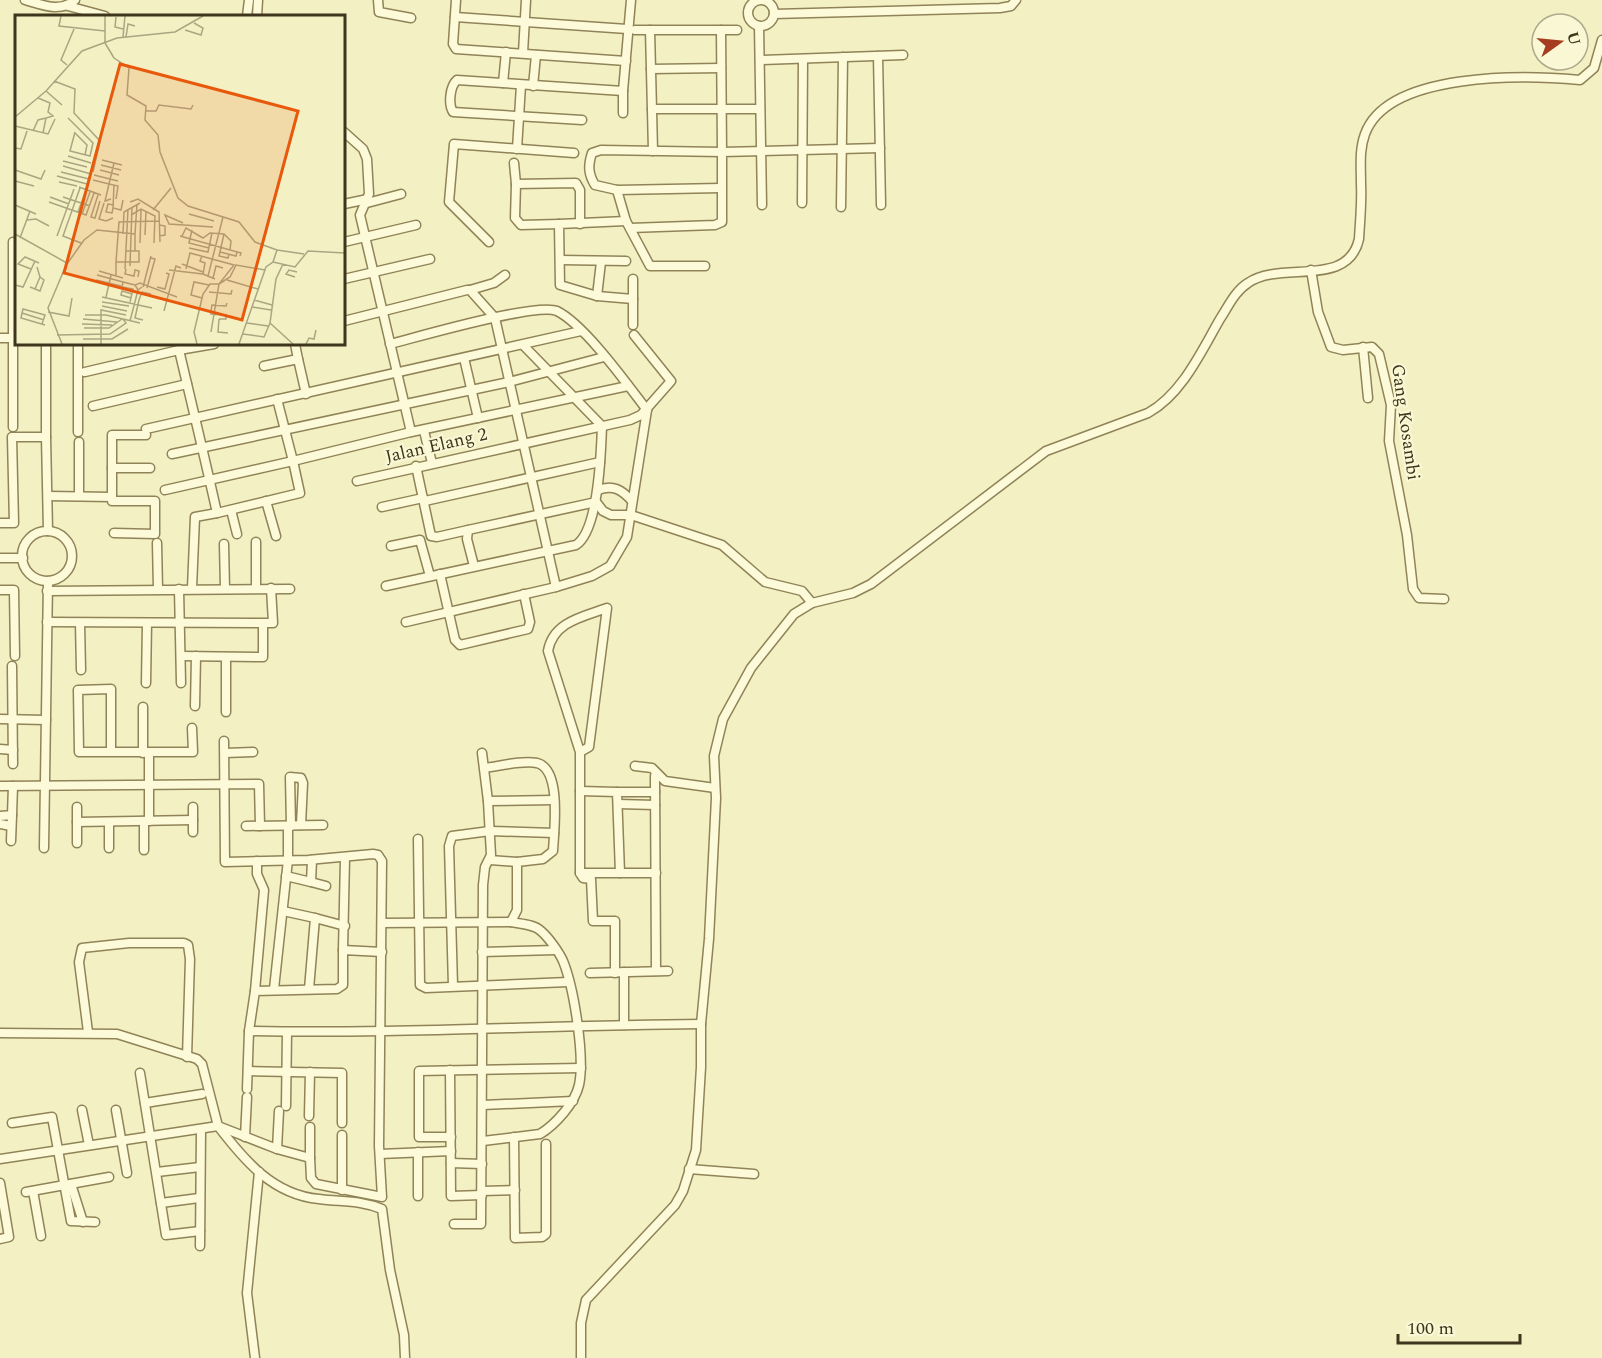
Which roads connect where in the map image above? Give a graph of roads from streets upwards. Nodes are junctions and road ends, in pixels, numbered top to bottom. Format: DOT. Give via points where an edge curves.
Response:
graph roads {
  1 [pos="25,0"];
  2 [pos="249,0"];
  3 [pos="258,0"];
  4 [pos="456,0"];
  5 [pos="526,0"];
  6 [pos="631,0"];
  7 [pos="1016,0"];
  8 [pos="368,2"];
  9 [pos="71,3"];
  10 [pos="378,3"];
  11 [pos="774,14"];
  12 [pos="102,15"];
  13 [pos="248,15"];
  14 [pos="257,15"];
  15 [pos="455,17"];
  16 [pos="411,18"];
  17 [pos="525,21"];
  18 [pos="759,26"];
  19 [pos="631,29"];
  20 [pos="650,30"];
  21 [pos="721,30"];
  22 [pos="737,30"];
  23 [pos="1602,40"];
  24 [pos="506,52"];
  25 [pos="523,53"];
  26 [pos="1601,53"];
  27 [pos="536,55"];
  28 [pos="878,56"];
  29 [pos="903,56"];
  30 [pos="843,57"];
  31 [pos="803,59"];
  32 [pos="760,60"];
  33 [pos="626,61"];
  34 [pos="722,68"];
  35 [pos="651,69"];
  36 [pos="503,83"];
  37 [pos="521,85"];
  38 [pos="533,86"];
  39 [pos="623,91"];
  40 [pos="652,108"];
  41 [pos="722,109"];
  42 [pos="760,109"];
  43 [pos="623,113"];
  44 [pos="518,116"];
  45 [pos="582,120"];
  46 [pos="345,133"];
  47 [pos="880,148"];
  48 [pos="517,149"];
  49 [pos="842,149"];
  50 [pos="803,150"];
  51 [pos="653,151"];
  52 [pos="760,151"];
  53 [pos="722,152"];
  54 [pos="574,153"];
  55 [pos="514,163"];
  56 [pos="516,184"];
  57 [pos="721,188"];
  58 [pos="617,190"];
  59 [pos="401,194"];
  60 [pos="367,201"];
  61 [pos="802,203"];
  62 [pos="345,204"];
  63 [pos="762,205"];
  64 [pos="881,205"];
  65 [pos="841,207"];
  66 [pos="559,224"];
  67 [pos="580,224"];
  68 [pos="628,224"];
  69 [pos="416,225"];
  70 [pos="364,237"];
  71 [pos="13,242"];
  72 [pos="345,242"];
  73 [pos="489,242"];
  74 [pos="430,259"];
  75 [pos="561,260"];
  76 [pos="626,261"];
  77 [pos="601,262"];
  78 [pos="705,266"];
  79 [pos="1311,270"];
  80 [pos="372,272"];
  81 [pos="505,275"];
  82 [pos="345,279"];
  83 [pos="633,279"];
  84 [pos="470,290"];
  85 [pos="597,296"];
  86 [pos="633,300"];
  87 [pos="382,310"];
  88 [pos="495,318"];
  89 [pos="345,321"];
  90 [pos="633,325"];
  91 [pos="581,331"];
  92 [pos="634,335"];
  93 [pos="0,338"];
  94 [pos="15,338"];
  95 [pos="390,344"];
  96 [pos="46,345"];
  97 [pos="78,345"];
  98 [pos="208,345"];
  99 [pos="295,345"];
  100 [pos="524,346"];
  101 [pos="1362,347"];
  102 [pos="179,350"];
  103 [pos="502,350"];
  104 [pos="604,357"];
  105 [pos="464,358"];
  106 [pos="298,359"];
  107 [pos="264,366"];
  108 [pos="85,372"];
  109 [pos="396,372"];
  110 [pos="548,372"];
  111 [pos="509,381"];
  112 [pos="187,384"];
  113 [pos="628,386"];
  114 [pos="472,389"];
  115 [pos="306,394"];
  116 [pos="574,397"];
  117 [pos="1368,398"];
  118 [pos="277,399"];
  119 [pos="404,403"];
  120 [pos="93,406"];
  121 [pos="514,410"];
  122 [pos="647,410"];
  123 [pos="195,418"];
  124 [pos="478,418"];
  125 [pos="602,426"];
  126 [pos="13,427"];
  127 [pos="284,429"];
  128 [pos="424,431"];
  129 [pos="78,432"];
  130 [pos="411,432"];
  131 [pos="46,437"];
  132 [pos="79,442"];
  133 [pos="523,442"];
  134 [pos="202,447"];
  135 [pos="172,454"];
  136 [pos="293,461"];
  137 [pos="600,462"];
  138 [pos="432,463"];
  139 [pos="416,466"];
  140 [pos="112,468"];
  141 [pos="150,468"];
  142 [pos="531,478"];
  143 [pos="209,479"];
  144 [pos="357,481"];
  145 [pos="165,490"];
  146 [pos="598,490"];
  147 [pos="48,496"];
  148 [pos="79,496"];
  149 [pos="112,496"];
  150 [pos="424,499"];
  151 [pos="266,501"];
  152 [pos="632,501"];
  153 [pos="596,502"];
  154 [pos="382,507"];
  155 [pos="231,510"];
  156 [pos="217,513"];
  157 [pos="540,514"];
  158 [pos="631,515"];
  159 [pos="0,523"];
  160 [pos="468,530"];
  161 [pos="48,531"];
  162 [pos="114,533"];
  163 [pos="237,534"];
  164 [pos="276,536"];
  165 [pos="256,542"];
  166 [pos="157,543"];
  167 [pos="224,544"];
  168 [pos="391,546"];
  169 [pos="548,550"];
  170 [pos="0,558"];
  171 [pos="22,558"];
  172 [pos="474,566"];
  173 [pos="440,574"];
  174 [pos="430,576"];
  175 [pos="48,581"];
  176 [pos="386,586"];
  177 [pos="556,587"];
  178 [pos="192,588"];
  179 [pos="256,588"];
  180 [pos="271,588"];
  181 [pos="158,589"];
  182 [pos="179,589"];
  183 [pos="225,589"];
  184 [pos="290,589"];
  185 [pos="0,590"];
  186 [pos="47,591"];
  187 [pos="524,594"];
  188 [pos="1444,599"];
  189 [pos="812,603"];
  190 [pos="449,611"];
  191 [pos="47,622"];
  192 [pos="406,622"];
  193 [pos="80,623"];
  194 [pos="147,623"];
  195 [pos="180,624"];
  196 [pos="263,624"];
  197 [pos="15,656"];
  198 [pos="180,656"];
  199 [pos="196,656"];
  200 [pos="226,657"];
  201 [pos="12,666"];
  202 [pos="81,670"];
  203 [pos="146,683"];
  204 [pos="181,683"];
  205 [pos="195,706"];
  206 [pos="143,707"];
  207 [pos="226,712"];
  208 [pos="0,719"];
  209 [pos="12,719"];
  210 [pos="46,720"];
  211 [pos="192,728"];
  212 [pos="573,731"];
  213 [pos="590,732"];
  214 [pos="224,741"];
  215 [pos="0,749"];
  216 [pos="12,750"];
  217 [pos="111,752"];
  218 [pos="253,752"];
  219 [pos="580,752"];
  220 [pos="146,753"];
  221 [pos="225,753"];
  222 [pos="482,753"];
  223 [pos="13,764"];
  224 [pos="635,766"];
  225 [pos="485,768"];
  226 [pos="655,776"];
  227 [pos="225,785"];
  228 [pos="0,786"];
  229 [pos="13,786"];
  230 [pos="45,786"];
  231 [pos="149,786"];
  232 [pos="715,789"];
  233 [pos="580,790"];
  234 [pos="617,792"];
  235 [pos="656,792"];
  236 [pos="554,800"];
  237 [pos="488,801"];
  238 [pos="618,804"];
  239 [pos="656,805"];
  240 [pos="78,807"];
  241 [pos="193,807"];
  242 [pos="12,815"];
  243 [pos="0,816"];
  244 [pos="193,820"];
  245 [pos="146,821"];
  246 [pos="77,822"];
  247 [pos="109,822"];
  248 [pos="0,824"];
  249 [pos="301,825"];
  250 [pos="323,825"];
  251 [pos="11,826"];
  252 [pos="246,826"];
  253 [pos="260,826"];
  254 [pos="289,826"];
  255 [pos="490,831"];
  256 [pos="193,832"];
  257 [pos="554,832"];
  258 [pos="418,840"];
  259 [pos="10,841"];
  260 [pos="77,843"];
  261 [pos="44,848"];
  262 [pos="109,848"];
  263 [pos="144,850"];
  264 [pos="345,858"];
  265 [pos="288,860"];
  266 [pos="312,860"];
  267 [pos="490,860"];
  268 [pos="257,861"];
  269 [pos="517,862"];
  270 [pos="580,873"];
  271 [pos="620,873"];
  272 [pos="656,873"];
  273 [pos="286,876"];
  274 [pos="311,882"];
  275 [pos="326,886"];
  276 [pos="283,911"];
  277 [pos="315,918"];
  278 [pos="511,922"];
  279 [pos="383,923"];
  280 [pos="452,923"];
  281 [pos="419,924"];
  282 [pos="483,924"];
  283 [pos="345,926"];
  284 [pos="343,950"];
  285 [pos="556,950"];
  286 [pos="382,952"];
  287 [pos="482,952"];
  288 [pos="656,971"];
  289 [pos="668,971"];
  290 [pos="619,972"];
  291 [pos="590,973"];
  292 [pos="568,982"];
  293 [pos="453,986"];
  294 [pos="483,987"];
  295 [pos="274,989"];
  296 [pos="309,990"];
  297 [pos="255,991"];
  298 [pos="700,1024"];
  299 [pos="577,1025"];
  300 [pos="624,1025"];
  301 [pos="483,1029"];
  302 [pos="249,1031"];
  303 [pos="88,1032"];
  304 [pos="287,1032"];
  305 [pos="382,1032"];
  306 [pos="0,1033"];
  307 [pos="188,1057"];
  308 [pos="581,1068"];
  309 [pos="450,1070"];
  310 [pos="248,1071"];
  311 [pos="483,1071"];
  312 [pos="287,1072"];
  313 [pos="310,1072"];
  314 [pos="140,1073"];
  315 [pos="202,1094"];
  316 [pos="574,1101"];
  317 [pos="145,1103"];
  318 [pos="483,1105"];
  319 [pos="82,1110"];
  320 [pos="116,1110"];
  321 [pos="309,1116"];
  322 [pos="342,1122"];
  323 [pos="12,1123"];
  324 [pos="218,1126"];
  325 [pos="310,1127"];
  326 [pos="201,1130"];
  327 [pos="342,1135"];
  328 [pos="151,1136"];
  329 [pos="245,1137"];
  330 [pos="451,1137"];
  331 [pos="514,1137"];
  332 [pos="121,1141"];
  333 [pos="483,1141"];
  334 [pos="546,1144"];
  335 [pos="89,1145"];
  336 [pos="277,1149"];
  337 [pos="60,1150"];
  338 [pos="451,1151"];
  339 [pos="417,1152"];
  340 [pos="380,1154"];
  341 [pos="310,1158"];
  342 [pos="0,1159"];
  343 [pos="451,1163"];
  344 [pos="482,1164"];
  345 [pos="200,1167"];
  346 [pos="688,1169"];
  347 [pos="157,1172"];
  348 [pos="259,1172"];
  349 [pos="128,1173"];
  350 [pos="754,1174"];
  351 [pos="109,1178"];
  352 [pos="0,1183"];
  353 [pos="68,1184"];
  354 [pos="342,1190"];
  355 [pos="515,1190"];
  356 [pos="482,1193"];
  357 [pos="418,1196"];
  358 [pos="199,1198"];
  359 [pos="161,1203"];
  360 [pos="95,1222"];
  361 [pos="454,1224"];
  362 [pos="200,1231"];
  363 [pos="41,1236"];
  364 [pos="0,1239"];
  365 [pos="200,1246"];
  366 [pos="255,1358"];
  367 [pos="405,1358"];
  368 [pos="581,1358"];
  1 -- 9 [label="street" via="51,7"];
  2 -- 13 [label="street"];
  3 -- 14 [label="street"];
  4 -- 15 [label="street"];
  5 -- 17 [label="street"];
  6 -- 19 [label="street"];
  7 -- 11 [label="street" via="1011,6 1000,8"];
  8 -- 10 [label="street"];
  9 -- 12 [label="street"];
  10 -- 16 [label="street" via="379,12 384,15"];
  11 -- 18 [label="street" via="769,23"];
  11 -- 18 [label="street" via="768,3 755,2 748,15"];
  15 -- 17 [label="street"];
  15 -- 24 [label="street" via="456,49"];
  17 -- 19 [label="street"];
  17 -- 25 [label="street"];
  18 -- 32 [label="street"];
  19 -- 20 [label="street"];
  19 -- 33 [label="street"];
  20 -- 21 [label="street"];
  20 -- 35 [label="street"];
  21 -- 22 [label="street"];
  21 -- 34 [label="street"];
  23 -- 26 [label="street"];
  24 -- 25 [label="street"];
  24 -- 36 [label="street"];
  25 -- 27 [label="street"];
  26 -- 79 [label="street" via="1594,68 1580,80 1455,82 1413,93 1389,105 1370,125 1361,148 1357,249 1341,265"];
  27 -- 33 [label="street"];
  27 -- 38 [label="street"];
  28 -- 29 [label="street"];
  28 -- 30 [label="street"];
  28 -- 47 [label="street"];
  30 -- 31 [label="street"];
  30 -- 49 [label="street"];
  31 -- 32 [label="street"];
  31 -- 50 [label="street"];
  32 -- 42 [label="street"];
  33 -- 39 [label="street"];
  34 -- 35 [label="street"];
  34 -- 41 [label="street"];
  35 -- 40 [label="street"];
  36 -- 37 [label="street"];
  36 -- 44 [label="street" via="456,80 451,109"];
  37 -- 38 [label="street"];
  37 -- 44 [label="street"];
  38 -- 39 [label="street"];
  39 -- 43 [label="street"];
  40 -- 41 [label="street"];
  40 -- 51 [label="street"];
  41 -- 42 [label="street"];
  41 -- 53 [label="street"];
  42 -- 52 [label="street"];
  44 -- 45 [label="street"];
  44 -- 48 [label="street"];
  46 -- 60 [label="street" via="366,153"];
  47 -- 49 [label="street"];
  47 -- 64 [label="street"];
  48 -- 54 [label="street"];
  48 -- 73 [label="street" via="453,144 449,202"];
  49 -- 50 [label="street"];
  49 -- 65 [label="street"];
  50 -- 52 [label="street"];
  50 -- 61 [label="street"];
  51 -- 53 [label="street"];
  51 -- 58 [label="street" via="592,153 590,177 595,185"];
  52 -- 53 [label="street"];
  52 -- 63 [label="street"];
  53 -- 57 [label="street"];
  55 -- 56 [label="street"];
  56 -- 66 [label="street" via="514,218 520,225"];
  56 -- 67 [label="street" via="576,183 580,190"];
  57 -- 58 [label="street"];
  57 -- 68 [label="street" via="723,216 722,222 715,225"];
  58 -- 68 [label="street"];
  59 -- 60 [label="street"];
  60 -- 62 [label="street"];
  60 -- 70 [label="street" via="360,215"];
  66 -- 67 [label="street"];
  66 -- 75 [label="street"];
  67 -- 68 [label="street"];
  68 -- 78 [label="street" via="650,266"];
  69 -- 70 [label="street"];
  70 -- 72 [label="street"];
  70 -- 80 [label="street"];
  71 -- 94 [label="street"];
  74 -- 80 [label="street"];
  75 -- 77 [label="street"];
  75 -- 85 [label="street" via="560,285"];
  76 -- 77 [label="street"];
  77 -- 85 [label="street"];
  79 -- 101 [label="street" via="1318,312 1331,347"];
  79 -- 189 [label="street" via="1278,272 1241,288 1178,387 1156,409 1046,451 871,584 853,593"];
  80 -- 82 [label="street"];
  80 -- 87 [label="street"];
  81 -- 84 [label="street"];
  83 -- 86 [label="street"];
  84 -- 87 [label="street"];
  84 -- 88 [label="street"];
  85 -- 86 [label="street"];
  86 -- 90 [label="street"];
  87 -- 89 [label="street"];
  87 -- 95 [label="street"];
  88 -- 91 [label="street" via="549,308"];
  88 -- 95 [label="street"];
  88 -- 103 [label="street"];
  91 -- 100 [label="street"];
  91 -- 104 [label="street"];
  92 -- 122 [label="street" via="671,381"];
  93 -- 94 [label="street"];
  94 -- 126 [label="street"];
  95 -- 109 [label="street"];
  96 -- 131 [label="street"];
  97 -- 129 [label="street"];
  98 -- 102 [label="street"];
  99 -- 106 [label="street"];
  100 -- 103 [label="street"];
  100 -- 110 [label="street"];
  101 -- 117 [label="street"];
  101 -- 188 [label="street, Gang Kosambi" via="1375,348 1379,354 1390,405 1389,441 1414,593 1419,598"];
  102 -- 108 [label="street"];
  102 -- 112 [label="street"];
  103 -- 105 [label="street"];
  103 -- 111 [label="street"];
  104 -- 110 [label="street"];
  104 -- 113 [label="street"];
  105 -- 109 [label="street"];
  105 -- 114 [label="street"];
  106 -- 107 [label="street"];
  106 -- 115 [label="street"];
  109 -- 115 [label="street"];
  109 -- 119 [label="street"];
  110 -- 111 [label="street"];
  110 -- 116 [label="street"];
  111 -- 114 [label="street"];
  111 -- 121 [label="street"];
  112 -- 120 [label="street"];
  112 -- 123 [label="street"];
  113 -- 116 [label="street"];
  113 -- 122 [label="street"];
  114 -- 119 [label="street"];
  114 -- 124 [label="street"];
  115 -- 118 [label="street"];
  116 -- 121 [label="street"];
  116 -- 125 [label="street"];
  118 -- 123 [label="street"];
  118 -- 127 [label="street"];
  119 -- 127 [label="street"];
  119 -- 130 [label="street"];
  121 -- 124 [label="street"];
  121 -- 133 [label="street"];
  122 -- 125 [label="street, Jalan Elang 2" via="636,418"];
  122 -- 152 [label="street"];
  123 -- 134 [label="street"];
  123 -- 140 [label="street" via="146,432 112,435"];
  124 -- 128 [label="street"];
  125 -- 133 [label="street, Jalan Elang 2"];
  125 -- 137 [label="street"];
  127 -- 134 [label="street"];
  127 -- 136 [label="street"];
  128 -- 130 [label="street"];
  128 -- 138 [label="street"];
  130 -- 136 [label="street"];
  131 -- 147 [label="street"];
  131 -- 159 [label="street" via="12,437 14,523"];
  132 -- 148 [label="street"];
  133 -- 138 [label="street, Jalan Elang 2"];
  133 -- 142 [label="street"];
  134 -- 135 [label="street"];
  134 -- 143 [label="street"];
  136 -- 143 [label="street"];
  136 -- 151 [label="street" via="300,493"];
  137 -- 142 [label="street"];
  137 -- 146 [label="street"];
  138 -- 139 [label="street, Jalan Elang 2"];
  139 -- 144 [label="street, Jalan Elang 2"];
  139 -- 150 [label="street"];
  140 -- 141 [label="street"];
  140 -- 149 [label="street"];
  142 -- 150 [label="street"];
  142 -- 157 [label="street"];
  143 -- 145 [label="street"];
  143 -- 156 [label="street"];
  146 -- 152 [label="street" via="618,489"];
  146 -- 153 [label="street"];
  147 -- 148 [label="street"];
  147 -- 161 [label="street"];
  148 -- 149 [label="street"];
  149 -- 162 [label="street" via="112,501 155,501 155,534"];
  150 -- 154 [label="street"];
  150 -- 160 [label="street" via="432,537"];
  151 -- 155 [label="street"];
  151 -- 164 [label="street"];
  152 -- 158 [label="street"];
  153 -- 157 [label="street"];
  153 -- 158 [label="street" via="607,514"];
  153 -- 169 [label="street" via="580,543"];
  155 -- 156 [label="street"];
  155 -- 163 [label="street"];
  156 -- 178 [label="street" via="195,517"];
  157 -- 160 [label="street"];
  157 -- 169 [label="street"];
  158 -- 177 [label="street" via="627,537 610,566"];
  158 -- 189 [label="street" via="722,545 765,582 802,591"];
  160 -- 172 [label="street"];
  161 -- 171 [label="street" via="30,538"];
  161 -- 175 [label="street" via="66,540 72,557 65,574"];
  165 -- 179 [label="street"];
  166 -- 181 [label="street"];
  167 -- 183 [label="street"];
  168 -- 174 [label="street" via="420,540"];
  169 -- 172 [label="street"];
  169 -- 177 [label="street"];
  170 -- 171 [label="street"];
  171 -- 175 [label="street" via="31,575"];
  172 -- 173 [label="street"];
  173 -- 174 [label="street"];
  173 -- 190 [label="street"];
  174 -- 176 [label="street"];
  175 -- 186 [label="street"];
  177 -- 187 [label="street"];
  178 -- 182 [label="street"];
  178 -- 183 [label="street"];
  179 -- 180 [label="street"];
  179 -- 183 [label="street"];
  180 -- 184 [label="street"];
  180 -- 196 [label="street" via="273,623"];
  181 -- 182 [label="street"];
  181 -- 186 [label="street"];
  182 -- 195 [label="street"];
  185 -- 197 [label="street" via="14,590"];
  186 -- 191 [label="street"];
  187 -- 190 [label="street"];
  187 -- 190 [label="street" via="528,629 460,645 455,640"];
  189 -- 232 [label="street" via="794,614 735,693 717,738"];
  190 -- 192 [label="street"];
  191 -- 193 [label="street"];
  191 -- 210 [label="street"];
  193 -- 194 [label="street"];
  193 -- 202 [label="street"];
  194 -- 195 [label="street"];
  194 -- 203 [label="street"];
  195 -- 196 [label="street"];
  195 -- 198 [label="street"];
  196 -- 200 [label="street" via="262,657"];
  198 -- 199 [label="street"];
  198 -- 204 [label="street"];
  199 -- 200 [label="street"];
  199 -- 205 [label="street"];
  200 -- 207 [label="street"];
  201 -- 209 [label="street"];
  206 -- 220 [label="street"];
  208 -- 209 [label="street"];
  209 -- 210 [label="street"];
  209 -- 216 [label="street"];
  210 -- 230 [label="street"];
  211 -- 220 [label="street" via="193,752"];
  212 -- 213 [label="street"];
  212 -- 213 [label="street" via="548,651 550,641 559,628 607,608"];
  212 -- 219 [label="street"];
  213 -- 219 [label="street" via="589,747"];
  214 -- 221 [label="street"];
  215 -- 216 [label="street"];
  216 -- 223 [label="street"];
  217 -- 217 [label="street" via="111,689 78,690 79,752"];
  217 -- 220 [label="street"];
  218 -- 221 [label="street"];
  219 -- 233 [label="street"];
  220 -- 231 [label="street"];
  221 -- 227 [label="street"];
  222 -- 225 [label="street"];
  224 -- 232 [label="street" via="652,768 665,781"];
  225 -- 236 [label="street" via="540,764 549,772"];
  225 -- 237 [label="street"];
  226 -- 235 [label="street"];
  227 -- 231 [label="street"];
  227 -- 253 [label="street" via="259,784"];
  227 -- 268 [label="street" via="225,862"];
  228 -- 229 [label="street"];
  229 -- 230 [label="street"];
  229 -- 242 [label="street"];
  230 -- 231 [label="street"];
  230 -- 261 [label="street"];
  231 -- 245 [label="street"];
  232 -- 298 [label="street" via="709,939"];
  233 -- 234 [label="street"];
  233 -- 270 [label="street"];
  234 -- 235 [label="street"];
  234 -- 238 [label="street"];
  235 -- 239 [label="street"];
  236 -- 237 [label="street"];
  236 -- 257 [label="street"];
  237 -- 255 [label="street"];
  238 -- 239 [label="street"];
  238 -- 271 [label="street"];
  239 -- 272 [label="street"];
  240 -- 246 [label="street"];
  241 -- 244 [label="street"];
  242 -- 243 [label="street"];
  242 -- 251 [label="street"];
  244 -- 245 [label="street"];
  244 -- 256 [label="street"];
  245 -- 247 [label="street"];
  245 -- 263 [label="street"];
  246 -- 247 [label="street"];
  246 -- 260 [label="street"];
  247 -- 262 [label="street"];
  248 -- 251 [label="street"];
  249 -- 250 [label="street"];
  249 -- 254 [label="street"];
  249 -- 254 [label="street" via="303,783 298,776 290,777"];
  251 -- 259 [label="street"];
  252 -- 253 [label="street"];
  253 -- 254 [label="street"];
  254 -- 265 [label="street"];
  255 -- 257 [label="street"];
  255 -- 267 [label="street"];
  255 -- 280 [label="street" via="452,836"];
  257 -- 269 [label="street" via="549,857"];
  258 -- 281 [label="street"];
  264 -- 266 [label="street"];
  264 -- 279 [label="street" via="373,854 381,858"];
  264 -- 283 [label="street"];
  265 -- 266 [label="street"];
  265 -- 268 [label="street"];
  265 -- 273 [label="street"];
  266 -- 274 [label="street"];
  267 -- 269 [label="street"];
  267 -- 282 [label="street" via="484,873"];
  268 -- 297 [label="street" via="257,874 264,890"];
  269 -- 278 [label="street" via="517,910"];
  270 -- 271 [label="street"];
  270 -- 290 [label="street" via="591,879 593,921 615,921"];
  271 -- 272 [label="street"];
  272 -- 288 [label="street"];
  273 -- 274 [label="street"];
  273 -- 276 [label="street"];
  274 -- 275 [label="street"];
  276 -- 277 [label="street"];
  276 -- 295 [label="street"];
  277 -- 283 [label="street"];
  277 -- 296 [label="street"];
  278 -- 282 [label="street"];
  278 -- 285 [label="street" via="535,927"];
  279 -- 281 [label="street"];
  279 -- 286 [label="street"];
  280 -- 281 [label="street"];
  280 -- 282 [label="street"];
  280 -- 293 [label="street"];
  281 -- 293 [label="street" via="420,985"];
  282 -- 287 [label="street"];
  283 -- 284 [label="street"];
  284 -- 286 [label="street"];
  284 -- 296 [label="street" via="343,985 337,989"];
  285 -- 287 [label="street"];
  285 -- 292 [label="street"];
  286 -- 305 [label="street"];
  287 -- 294 [label="street"];
  288 -- 289 [label="street"];
  288 -- 290 [label="street"];
  290 -- 291 [label="street"];
  290 -- 300 [label="street"];
  292 -- 294 [label="street"];
  292 -- 299 [label="street"];
  293 -- 294 [label="street"];
  294 -- 301 [label="street"];
  295 -- 296 [label="street"];
  295 -- 297 [label="street"];
  297 -- 302 [label="street"];
  298 -- 300 [label="street"];
  298 -- 346 [label="street" via="696,1150"];
  299 -- 300 [label="street"];
  299 -- 301 [label="street"];
  299 -- 308 [label="street"];
  301 -- 305 [label="street"];
  301 -- 311 [label="street"];
  302 -- 304 [label="street"];
  302 -- 310 [label="street"];
  303 -- 306 [label="street"];
  303 -- 307 [label="street" via="117,1034"];
  303 -- 307 [label="street" via="79,962 82,948 184,943 190,959"];
  304 -- 305 [label="street"];
  304 -- 312 [label="street"];
  305 -- 340 [label="street"];
  307 -- 324 [label="street" via="202,1064"];
  308 -- 311 [label="street"];
  308 -- 316 [label="street"];
  309 -- 311 [label="street"];
  309 -- 330 [label="street"];
  309 -- 330 [label="street" via="419,1071 419,1137"];
  310 -- 312 [label="street"];
  310 -- 329 [label="street"];
  311 -- 318 [label="street"];
  312 -- 313 [label="street"];
  312 -- 336 [label="street"];
  313 -- 321 [label="street"];
  313 -- 322 [label="street" via="342,1073"];
  314 -- 317 [label="street"];
  315 -- 317 [label="street"];
  316 -- 318 [label="street"];
  316 -- 331 [label="street" via="546,1131"];
  317 -- 328 [label="street"];
  318 -- 333 [label="street"];
  319 -- 335 [label="street"];
  320 -- 332 [label="street"];
  323 -- 337 [label="street" via="52,1117"];
  324 -- 326 [label="street"];
  324 -- 329 [label="street"];
  324 -- 348 [label="street" via="244,1160"];
  325 -- 341 [label="street"];
  326 -- 328 [label="street"];
  326 -- 345 [label="street"];
  327 -- 354 [label="street"];
  328 -- 332 [label="street"];
  328 -- 347 [label="street"];
  329 -- 336 [label="street"];
  330 -- 338 [label="street"];
  331 -- 333 [label="street"];
  331 -- 355 [label="street"];
  332 -- 335 [label="street"];
  332 -- 349 [label="street"];
  333 -- 344 [label="street"];
  334 -- 355 [label="street" via="546,1234 542,1237 515,1238"];
  335 -- 337 [label="street"];
  336 -- 341 [label="street"];
  337 -- 342 [label="street"];
  337 -- 353 [label="street"];
  338 -- 339 [label="street"];
  338 -- 343 [label="street"];
  339 -- 340 [label="street"];
  339 -- 357 [label="street"];
  340 -- 354 [label="street" via="382,1197"];
  341 -- 354 [label="street" via="312,1181"];
  343 -- 344 [label="street"];
  343 -- 356 [label="street" via="452,1196"];
  344 -- 356 [label="street"];
  345 -- 347 [label="street"];
  345 -- 358 [label="street"];
  346 -- 350 [label="street"];
  346 -- 368 [label="street" via="675,1204 586,1300"];
  347 -- 359 [label="street"];
  348 -- 366 [label="street" via="247,1293"];
  348 -- 367 [label="street" via="286,1191 316,1199 367,1202 382,1209"];
  351 -- 353 [label="street"];
  352 -- 364 [label="street" via="9,1237"];
  353 -- 360 [label="street" via="71,1221"];
  353 -- 363 [label="street" via="29,1191"];
  355 -- 356 [label="street"];
  356 -- 361 [label="street" via="482,1224"];
  358 -- 359 [label="street"];
  358 -- 362 [label="street"];
  359 -- 362 [label="street" via="166,1235"];
  362 -- 365 [label="street"];
}
